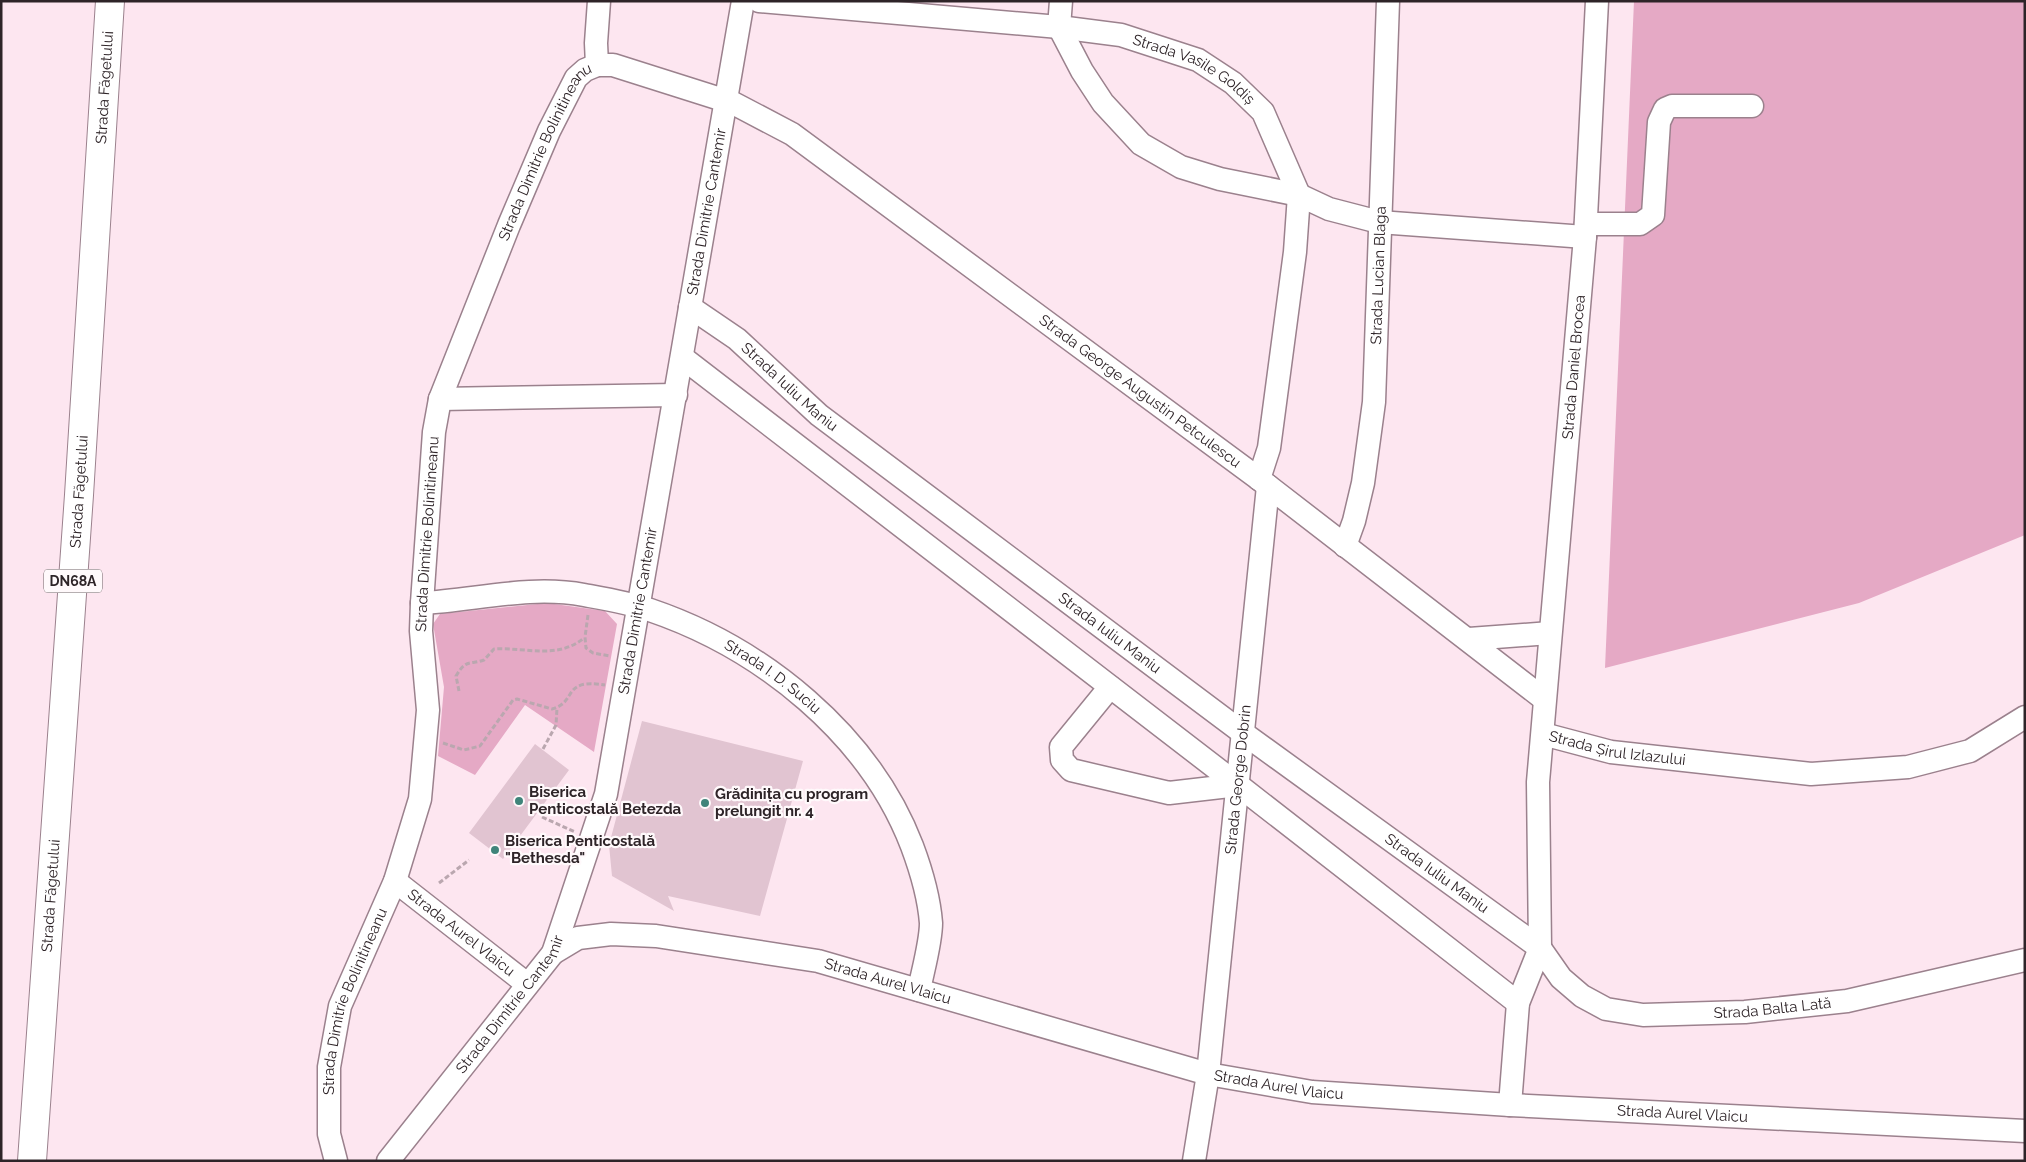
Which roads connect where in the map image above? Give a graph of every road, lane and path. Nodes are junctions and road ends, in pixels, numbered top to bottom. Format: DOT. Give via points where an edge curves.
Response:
graph roads {
  1 [pos="110,1"];
  2 [pos="599,1"];
  3 [pos="743,1"];
  4 [pos="759,1"];
  5 [pos="1062,1"];
  6 [pos="1388,1"];
  7 [pos="1597,1"];
  8 [pos="1059,27"];
  9 [pos="597,65"];
  10 [pos="726,101"];
  11 [pos="1752,106"];
  12 [pos="1299,195"];
  13 [pos="1379,222"];
  14 [pos="1586,230"];
  15 [pos="690,306"];
  16 [pos="683,358"];
  17 [pos="676,395"];
  18 [pos="440,399"];
  19 [pos="1263,482"];
  20 [pos="1345,546"];
  21 [pos="422,604"];
  22 [pos="639,608"];
  23 [pos="588,613"];
  24 [pos="1550,633"];
  25 [pos="585,637"];
  26 [pos="1469,639"];
  27 [pos="610,666"];
  28 [pos="608,675"];
  29 [pos="1110,687"];
  30 [pos="459,691"];
  31 [pos="1544,699"];
  32 [pos="557,708"];
  33 [pos="2025,717"];
  34 [pos="1243,733"];
  35 [pos="1543,734"];
  36 [pos="440,743"];
  37 [pos="543,749"];
  38 [pos="1238,785"];
  39 [pos="542,818"];
  40 [pos="575,832"];
  41 [pos="468,860"];
  42 [pos="394,882"];
  43 [pos="439,883"];
  44 [pos="1540,948"];
  45 [pos="553,953"];
  46 [pos="2025,960"];
  47 [pos="526,984"];
  48 [pos="919,990"];
  49 [pos="1518,1003"];
  50 [pos="1208,1074"];
  51 [pos="1510,1105"];
  52 [pos="2025,1131"];
  53 [pos="32,1161"];
  54 [pos="336,1161"];
  55 [pos="388,1161"];
  56 [pos="1194,1161"];
  1 -- 53 [label="main road, Strada Făgetului / DN68A"];
  2 -- 9 [label="street"];
  3 -- 10 [label="street, Strada Dimitrie Cantemir"];
  4 -- 8 [label="street, Strada Vasile Goldiș"];
  5 -- 8 [label="street"];
  6 -- 13 [label="street, Strada Lucian Blaga"];
  7 -- 14 [label="street, Strada Daniel Brocea"];
  8 -- 12 [label="street" via="1103,102 1141,144 1181,167 1220,179"];
  8 -- 12 [label="street, Strada Vasile Goldiș" via="1121,35 1198,60 1233,83 1264,112"];
  9 -- 10 [label="street, Strada Dimitrie Bolinitineanu" via="613,65"];
  9 -- 18 [label="street, Strada Dimitrie Bolinitineanu" via="576,78 549,132"];
  10 -- 15 [label="street, Strada Dimitrie Cantemir"];
  10 -- 19 [label="street, Strada George Augustin Petculescu" via="792,134"];
  11 -- 14 [label="street" via="1672,106 1665,109 1659,122 1653,214 1640,224"];
  12 -- 13 [label="street" via="1329,209"];
  12 -- 19 [label="street, Strada Vasile Goldiș" via="1295,252"];
  13 -- 14 [label="street"];
  13 -- 20 [label="street, Strada Lucian Blaga" via="1374,402 1363,483"];
  14 -- 24 [label="street, Strada Daniel Brocea"];
  15 -- 16 [label="street, Strada Dimitrie Cantemir"];
  15 -- 34 [label="street, Strada Iuliu Maniu" via="738,339 819,415"];
  16 -- 17 [label="street, Strada Dimitrie Cantemir"];
  16 -- 29 [label="street"];
  17 -- 18 [label="street"];
  17 -- 22 [label="street, Strada Dimitrie Cantemir"];
  18 -- 21 [label="street, Strada Dimitrie Bolinitineanu" via="434,432"];
  19 -- 20 [label="street, Strada George Augustin Petculescu"];
  19 -- 34 [label="street, Strada George Dobrin"];
  20 -- 26 [label="street, Strada George Augustin Petculescu"];
  21 -- 22 [label="street, Strada I. D. Suciu" via="544,591 583,595"];
  21 -- 42 [label="street, Strada Dimitrie Bolinitineanu" via="428,710 420,799"];
  22 -- 45 [label="street, Strada Dimitrie Cantemir" via="606,794"];
  22 -- 48 [label="street, Strada I. D. Suciu" via="686,624 775,675 800,694 842,735 880,780 904,825 922,872 931,924"];
  23 -- 25 [label="path"];
  24 -- 26 [label="street"];
  24 -- 31 [label="street, Strada Daniel Brocea"];
  25 -- 27 [label="path" via="586,648 590,651 611,656"];
  25 -- 30 [label="path" via="565,648 548,652 494,649 484,660 471,661 460,669 456,676"];
  26 -- 31 [label="street, Strada George Augustin Petculescu"];
  28 -- 32 [label="path" via="606,685 580,684"];
  29 -- 38 [label="street"];
  29 -- 38 [label="street" via="1061,746 1062,760 1071,770 1169,793"];
  31 -- 35 [label="street, Strada Daniel Brocea"];
  32 -- 36 [label="path" via="546,709 512,700 480,746 464,750"];
  32 -- 37 [label="path" via="556,725"];
  33 -- 35 [label="street, Strada Șirul Izlazului" via="1970,751 1917,765 1811,774 1611,752"];
  34 -- 38 [label="street, Strada George Dobrin"];
  34 -- 44 [label="street, Strada Iuliu Maniu"];
  35 -- 44 [label="street, Strada Șirul Izlazului" via="1538,782"];
  38 -- 49 [label="street"];
  38 -- 50 [label="street, Strada George Dobrin"];
  39 -- 40 [label="path"];
  41 -- 43 [label="path"];
  42 -- 47 [label="street, Strada Aurel Vlaicu"];
  42 -- 54 [label="street, Strada Dimitrie Bolinitineanu" via="340,1006 329,1067 329,1134"];
  44 -- 46 [label="street, Strada Balta Lată" via="1561,978 1582,996 1606,1008 1642,1015 1745,1012 1847,1000"];
  44 -- 49 [label="street, Strada Șirul Izlazului"];
  45 -- 47 [label="street, Strada Dimitrie Cantemir"];
  45 -- 48 [label="street, Strada Aurel Vlaicu" via="578,938 611,934 656,936 818,960"];
  47 -- 55 [label="street, Strada Dimitrie Cantemir"];
  48 -- 50 [label="street, Strada Aurel Vlaicu"];
  49 -- 51 [label="street, Strada Șirul Izlazului"];
  50 -- 51 [label="street, Strada Aurel Vlaicu" via="1312,1092"];
  50 -- 56 [label="street, Strada George Dobrin"];
  51 -- 52 [label="street, Strada Aurel Vlaicu"];
}
